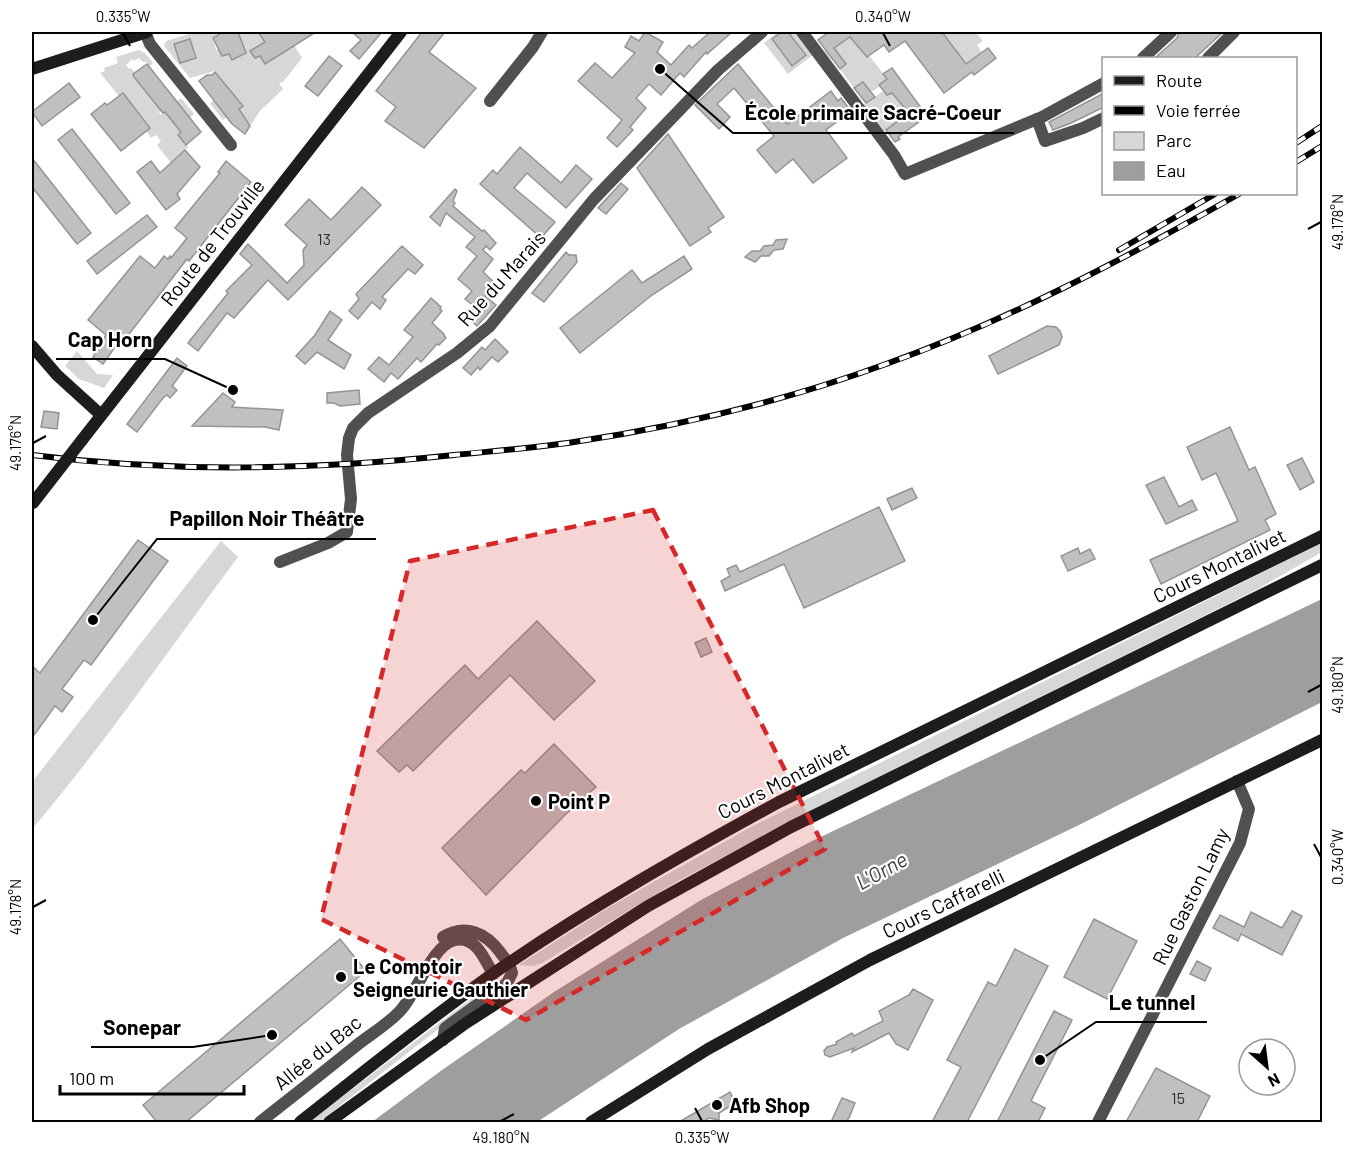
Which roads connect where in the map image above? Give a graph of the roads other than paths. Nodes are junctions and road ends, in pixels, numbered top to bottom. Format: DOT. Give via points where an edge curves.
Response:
graph roads {
  1 [pos="146,32"];
  2 [pos="401,32"];
  3 [pos="542,32"];
  4 [pos="762,32"];
  5 [pos="802,32"];
  6 [pos="1171,32"];
  7 [pos="1234,32"];
  8 [pos="1144,57"];
  9 [pos="1209,57"];
  10 [pos="32,69"];
  11 [pos="1102,83"];
  12 [pos="490,101"];
  13 [pos="1036,119"];
  14 [pos="1102,119"];
  15 [pos="231,145"];
  16 [pos="32,346"];
  17 [pos="101,415"];
  18 [pos="32,504"];
  19 [pos="1323,536"];
  20 [pos="280,562"];
  21 [pos="1323,565"];
  22 [pos="1323,740"];
  23 [pos="1237,781"];
  24 [pos="508,964"];
  25 [pos="493,974"];
  26 [pos="418,982"];
  27 [pos="443,1040"];
  28 [pos="260,1122"];
  29 [pos="300,1122"];
  30 [pos="329,1122"];
  31 [pos="591,1122"];
  32 [pos="1098,1122"];
  1 -- 10 [label="main road"];
  1 -- 15 [label="street" via="150,44"];
  2 -- 17 [label="main road, Route de Trouville"];
  3 -- 12 [label="street"];
  4 -- 20 [label="street, Rue du Marais" via="718,70 594,199 490,326 359,421 348,443 351,499 347,532"];
  5 -- 13 [label="street" via="905,174"];
  6 -- 8 [label="street"];
  7 -- 9 [label="street"];
  11 -- 13 [label="street"];
  13 -- 14 [label="street" via="1045,141"];
  16 -- 17 [label="main road"];
  17 -- 18 [label="main road, Route de Trouville, bridge"];
  19 -- 24 [label="main road, Cours Montalivet" via="779,802 646,877"];
  21 -- 27 [label="main road" via="791,827 648,906"];
  22 -- 23 [label="main road, Cours Caffarelli"];
  23 -- 31 [label="main road, Cours Caffarelli" via="870,960 708,1049"];
  23 -- 32 [label="street, Rue Gaston Lamy" via="1249,809 1240,843"];
  24 -- 25 [label="main road, Cours Montalivet"];
  24 -- 26 [label="street, Allée du Bac" via="484,935 460,931 445,936 430,951"];
  24 -- 27 [label="street" via="512,973 507,983 445,1028"];
  25 -- 26 [label="street, Allée du Bac" via="475,946 467,940 456,940 440,949"];
  25 -- 29 [label="main road, Cours Montalivet"];
  26 -- 28 [label="street, Allée du Bac" via="400,1011"];
  27 -- 30 [label="main road"];
}
